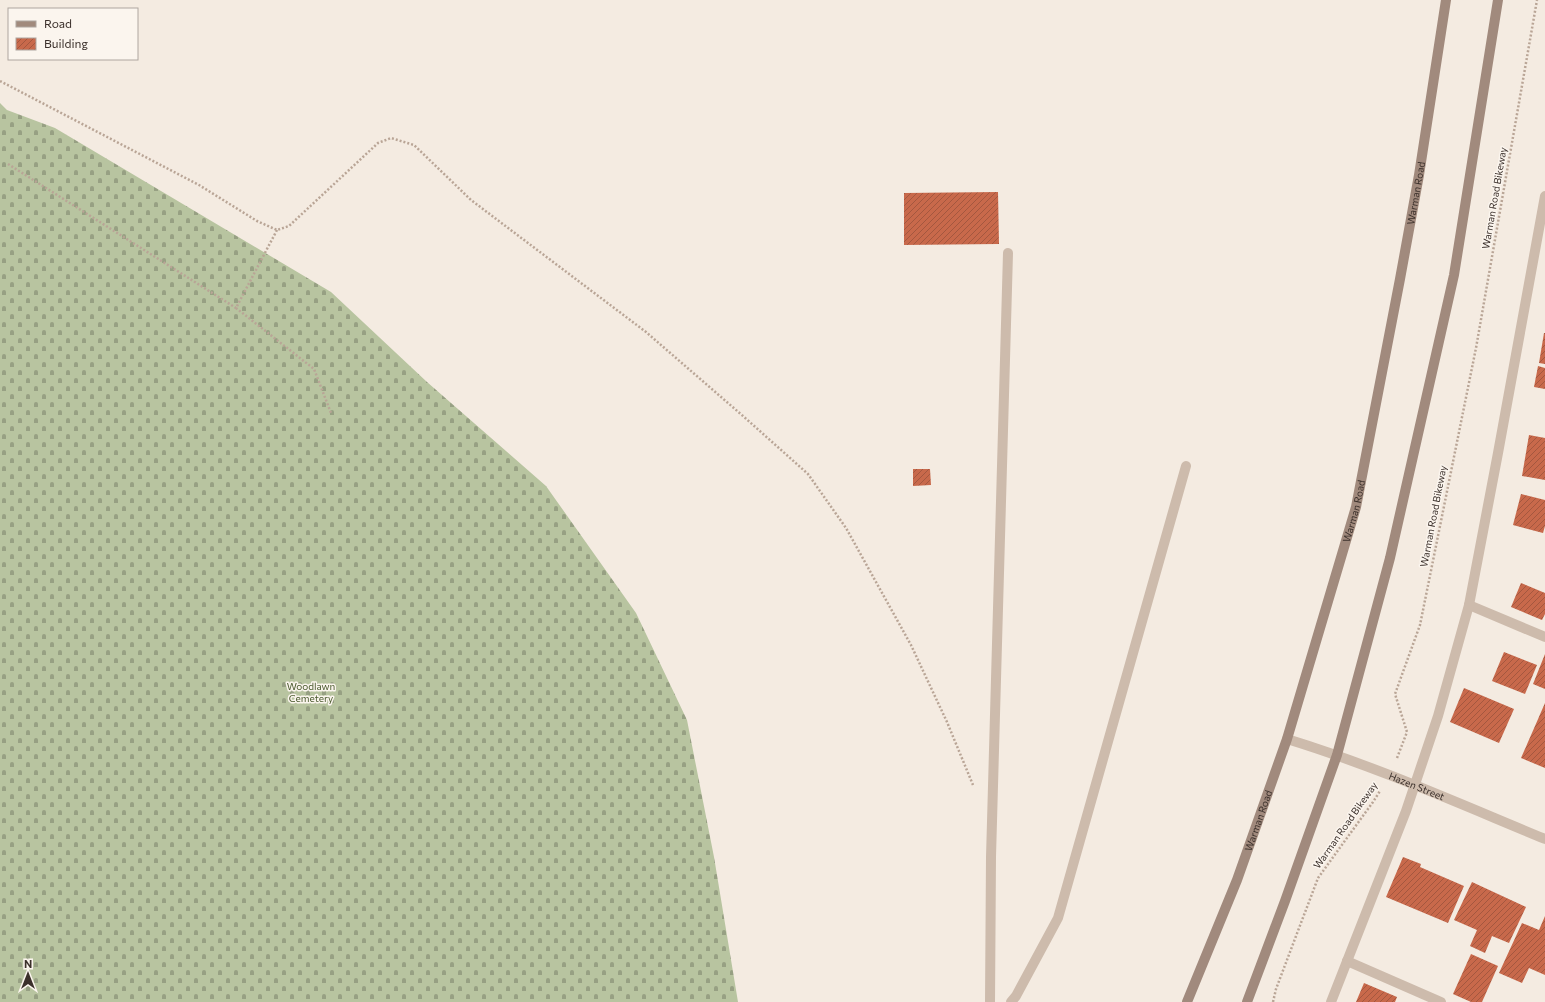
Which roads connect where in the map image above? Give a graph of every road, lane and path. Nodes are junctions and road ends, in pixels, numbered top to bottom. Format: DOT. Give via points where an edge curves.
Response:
graph roads {
  1 [pos="1446,0"];
  2 [pos="1498,0"];
  3 [pos="1537,0"];
  4 [pos="0,81"];
  5 [pos="8,164"];
  6 [pos="1545,196"];
  7 [pos="277,230"];
  8 [pos="1008,253"];
  9 [pos="236,308"];
  10 [pos="331,413"];
  11 [pos="1186,466"];
  12 [pos="1468,605"];
  13 [pos="1545,637"];
  14 [pos="1287,739"];
  15 [pos="1337,755"];
  16 [pos="1389,775"];
  17 [pos="1414,786"];
  18 [pos="975,792"];
  19 [pos="1545,840"];
  20 [pos="1347,960"];
  21 [pos="990,1002"];
  22 [pos="1011,1002"];
  23 [pos="1187,1002"];
  24 [pos="1247,1002"];
  25 [pos="1273,1002"];
  26 [pos="1331,1002"];
  27 [pos="1441,1002"];
  1 -- 14 [label="main road, Warman Road" via="1419,175 1356,507"];
  2 -- 15 [label="main road" via="1454,275 1390,558"];
  3 -- 16 [label="path, Warman Road Bikeway" via="1476,348 1420,625 1395,694 1407,732"];
  4 -- 7 [label="path" via="199,185 257,221"];
  5 -- 9 [label="path"];
  6 -- 12 [label="street"];
  7 -- 9 [label="path"];
  7 -- 18 [label="path" via="289,226 378,143 391,138 414,145 471,200 646,332 808,474 846,528 911,645 947,722"];
  8 -- 21 [label="street" via="991,857"];
  9 -- 10 [label="path" via="314,369"];
  11 -- 22 [label="street" via="1058,918"];
  12 -- 13 [label="street"];
  12 -- 17 [label="street" via="1438,716"];
  14 -- 15 [label="street, Hazen Street"];
  14 -- 23 [label="main road, Warman Road" via="1237,880"];
  15 -- 16 [label="street, Hazen Street"];
  15 -- 24 [label="main road"];
  16 -- 17 [label="street, Hazen Street"];
  16 -- 25 [label="path, Warman Road Bikeway" via="1373,802 1318,878"];
  17 -- 19 [label="street, Hazen Street"];
  17 -- 20 [label="street"];
  20 -- 26 [label="street"];
  20 -- 27 [label="street"];
}
